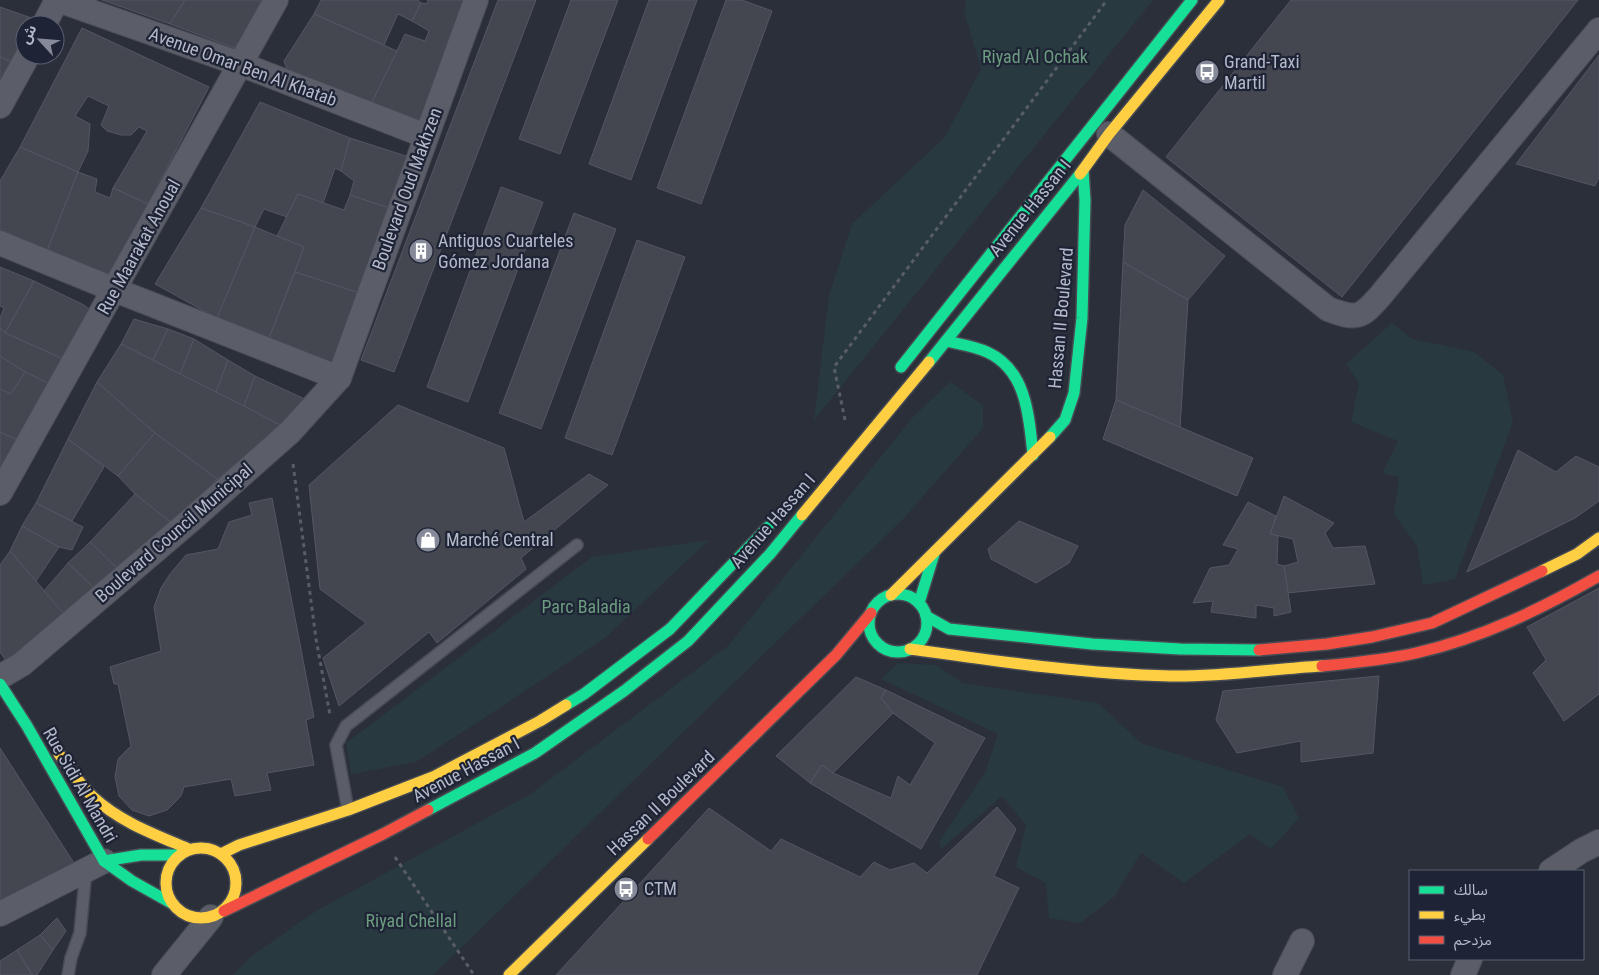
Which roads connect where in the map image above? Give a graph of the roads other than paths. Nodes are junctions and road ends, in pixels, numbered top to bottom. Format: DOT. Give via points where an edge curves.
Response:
graph roads {
  1 [pos="58,0"];
  2 [pos="276,0"];
  3 [pos="476,0"];
  4 [pos="1192,0"];
  5 [pos="1219,0"];
  6 [pos="50,15"];
  7 [pos="1599,30"];
  8 [pos="240,64"];
  9 [pos="23,65"];
  10 [pos="0,106"];
  11 [pos="1110,134"];
  12 [pos="426,136"];
  13 [pos="1084,170"];
  14 [pos="0,243"];
  15 [pos="115,290"];
  16 [pos="946,341"];
  17 [pos="339,378"];
  18 [pos="891,379"];
  19 [pos="1033,455"];
  20 [pos="0,493"];
  21 [pos="778,514"];
  22 [pos="1599,538"];
  23 [pos="577,545"];
  24 [pos="935,550"];
  25 [pos="1599,576"];
  26 [pos="891,594"];
  27 [pos="919,603"];
  28 [pos="871,613"];
  29 [pos="926,616"];
  30 [pos="910,649"];
  31 [pos="889,651"];
  32 [pos="872,652"];
  33 [pos="854,654"];
  34 [pos="836,655"];
  35 [pos="0,677"];
  36 [pos="0,684"];
  37 [pos="27,726"];
  38 [pos="348,810"];
  39 [pos="1599,842"];
  40 [pos="185,852"];
  41 [pos="222,854"];
  42 [pos="95,866"];
  43 [pos="1552,870"];
  44 [pos="172,904"];
  45 [pos="0,914"];
  46 [pos="217,914"];
  47 [pos="1302,941"];
  48 [pos="1470,960"];
  49 [pos="68,975"];
  50 [pos="164,975"];
  51 [pos="510,975"];
  52 [pos="1285,975"];
  53 [pos="1463,975"];
  1 -- 6 [label="street"];
  1 -- 8 [label="street, Avenue Omar Ben Al Khatab"];
  2 -- 8 [label="street, Rue Maarakat Anoual"];
  3 -- 12 [label="street, Boulevard Oud Makhzen"];
  4 -- 18 [label="main road, Avenue Hassan I"];
  5 -- 11 [label="main road, Avenue Hassan I"];
  7 -- 11 [label="street" via="1381,295 1366,312 1354,316 1328,309"];
  8 -- 12 [label="street, Avenue Omar Ben Al Khatab"];
  8 -- 15 [label="street, Rue Maarakat Anoual"];
  9 -- 10 [label="street"];
  11 -- 13 [label="main road, Avenue Hassan I"];
  12 -- 17 [label="street, Boulevard Oud Makhzen"];
  13 -- 16 [label="main road, Avenue Hassan I"];
  13 -- 19 [label="main road, Hassan II Boulevard" via="1082,318 1074,393 1064,420"];
  14 -- 15 [label="street"];
  15 -- 17 [label="street"];
  15 -- 20 [label="street, Rue Maarakat Anoual"];
  16 -- 19 [label="main road, Hassan II Boulevard" via="989,353 1010,368 1018,380 1028,409"];
  16 -- 46 [label="main road, Avenue Hassan I" via="770,554 688,641 624,691 535,753 383,834"];
  17 -- 35 [label="street, Boulevard Council Municipal" via="290,432 192,519 22,664"];
  19 -- 24 [label="main road, Hassan II Boulevard"];
  21 -- 38 [label="main road, Avenue Hassan I" via="670,629 584,694 433,777"];
  22 -- 29 [label="main road" via="1577,554 1432,623 1327,644 1246,650 1092,644 949,629"];
  23 -- 38 [label="lane" via="351,721 336,745"];
  24 -- 26 [label="main road, Hassan II Boulevard"];
  24 -- 27 [label="main road, Hassan II Boulevard"];
  25 -- 30 [label="main road" via="1562,597 1470,638 1429,650 1358,663 1172,676 1036,666"];
  26 -- 27 [label="main road" via="908,596"];
  26 -- 28 [label="main road" via="876,604"];
  27 -- 29 [label="main road"];
  28 -- 31 [label="main road" via="869,627 875,641"];
  28 -- 34 [label="main road, Hassan II Boulevard"];
  29 -- 30 [label="main road" via="921,641"];
  30 -- 31 [label="main road"];
  31 -- 32 [label="main road"];
  33 -- 34 [label="main road"];
  34 -- 51 [label="main road, Hassan II Boulevard"];
  36 -- 37 [label="main road, Rue Sidi Al Mandri"];
  37 -- 40 [label="main road, Rue Sidi Al Mandri" via="49,741 80,782 111,812"];
  37 -- 42 [label="main road, Rue Sidi Al Mandri"];
  38 -- 41 [label="main road, Avenue Hassan I" via="239,845"];
  39 -- 43 [label="street"];
  40 -- 41 [label="main road" via="200,847"];
  40 -- 42 [label="main road, Rue Sidi Al Mandri" via="125,855"];
  40 -- 44 [label="main road" via="172,862 167,872 166,884"];
  41 -- 46 [label="main road" via="236,875 236,888 232,900"];
  42 -- 44 [label="main road, Rue Sidi Al Mandri" via="132,881"];
  42 -- 45 [label="street"];
  42 -- 49 [label="lane"];
  44 -- 46 [label="main road" via="189,917 200,919"];
  46 -- 50 [label="street"];
  47 -- 52 [label="street"];
  48 -- 53 [label="street"];
}
